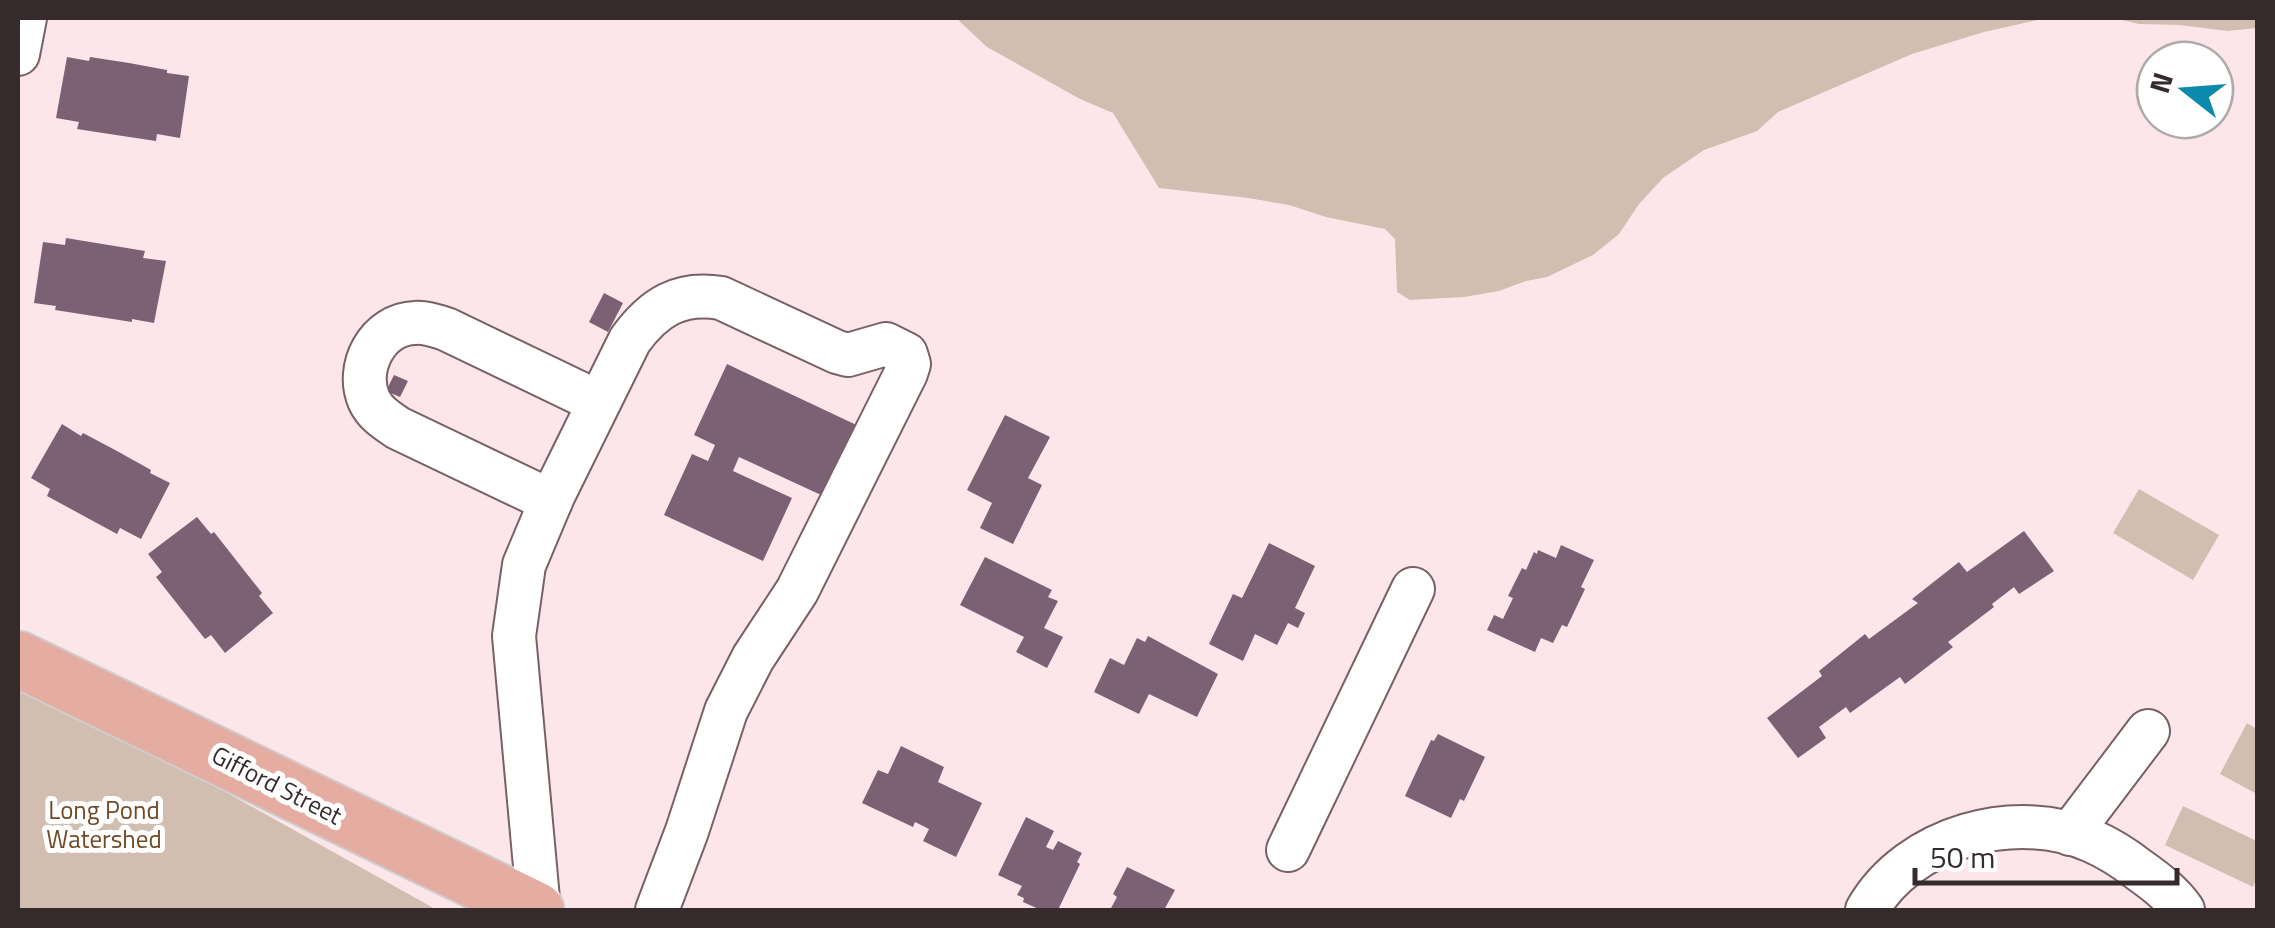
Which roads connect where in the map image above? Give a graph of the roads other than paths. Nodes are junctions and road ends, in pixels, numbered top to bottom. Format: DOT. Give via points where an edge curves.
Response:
graph roads {
  1 [pos="24,18"];
  2 [pos="18,54"];
  3 [pos="598,402"];
  4 [pos="551,501"];
  5 [pos="1412,589"];
  6 [pos="18,659"];
  7 [pos="2148,731"];
  8 [pos="2070,834"];
  9 [pos="1288,850"];
  10 [pos="537,910"];
  11 [pos="657,910"];
  12 [pos="1867,910"];
  13 [pos="2183,910"];
  1 -- 2 [label="street"];
  3 -- 4 [label="street"];
  3 -- 4 [label="street" via="428,324 392,330 373,348 366,389 383,418"];
  3 -- 11 [label="street" via="637,330 687,296 721,298 848,355 886,344 906,354 909,364 796,591 726,711"];
  4 -- 10 [label="street" via="524,565 514,636"];
  5 -- 9 [label="street"];
  6 -- 10 [label="main road, Gifford Street"];
  7 -- 8 [label="street"];
  8 -- 12 [label="street" via="2008,828 1946,843 1894,876"];
  8 -- 13 [label="street" via="2126,860"];
}
